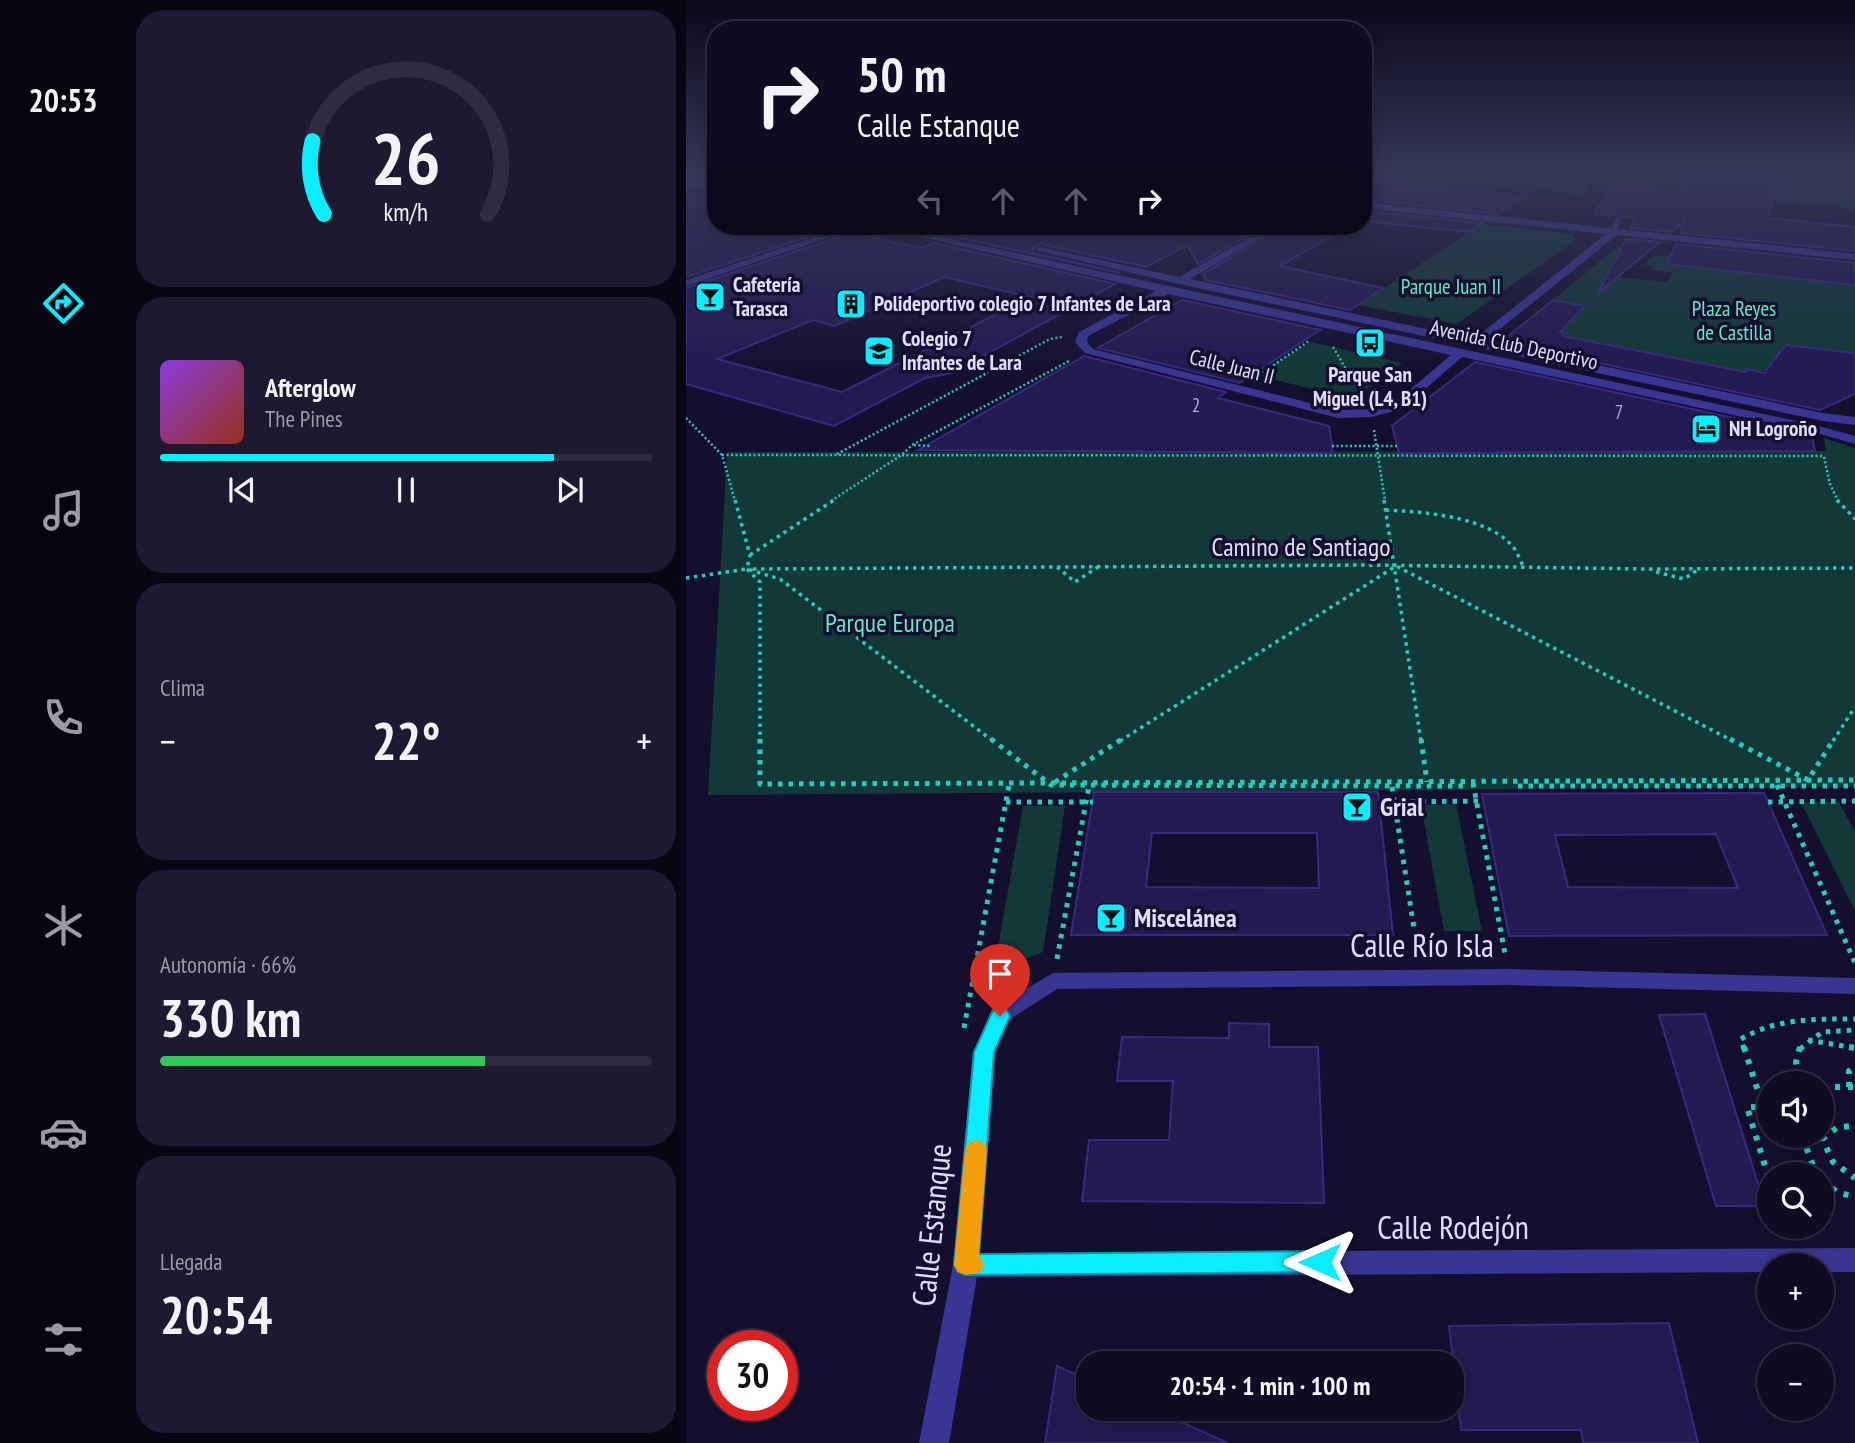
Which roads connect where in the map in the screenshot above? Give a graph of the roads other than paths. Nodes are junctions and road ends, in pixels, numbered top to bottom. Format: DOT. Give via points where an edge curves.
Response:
graph roads {
  1 [pos="828,236"];
  2 [pos="925,236"];
  3 [pos="974,236"];
  4 [pos="1259,236"];
  5 [pos="1609,236"];
  6 [pos="1656,236"];
  7 [pos="1855,257"];
  8 [pos="1179,281"];
  9 [pos="686,283"];
  10 [pos="1164,290"];
  11 [pos="1227,291"];
  12 [pos="1476,343"];
  13 [pos="1460,354"];
  14 [pos="1855,421"];
  15 [pos="1855,440"];
  16 [pos="1855,986"];
  17 [pos="1000,1016"];
  18 [pos="1855,1259"];
  19 [pos="966,1265"];
  20 [pos="934,1443"];
  1 -- 9 [label="street"];
  2 -- 10 [label="street, Avenida Club Deportivo"];
  3 -- 8 [label="street, Avenida Club Deportivo"];
  4 -- 8 [label="street"];
  5 -- 12 [label="street"];
  6 -- 7 [label="street"];
  8 -- 11 [label="street, Avenida Club Deportivo"];
  10 -- 11 [label="street, Avenida Club Deportivo"];
  10 -- 13 [label="street, Avenida Club Deportivo"];
  10 -- 13 [label="street, Calle Juan II" via="1083,334 1085,348 1338,414 1372,413 1398,406"];
  11 -- 12 [label="street, Avenida Club Deportivo"];
  12 -- 14 [label="street, Avenida Club Deportivo"];
  13 -- 15 [label="street, Avenida Club Deportivo"];
  16 -- 17 [label="street, Calle Río Isla" via="1509,977 1053,981"];
  17 -- 19 [label="street, Calle Estanque" via="984,1052"];
  18 -- 19 [label="street, Calle Rodejón"];
  19 -- 20 [label="street, Calle Estanque"];
}
